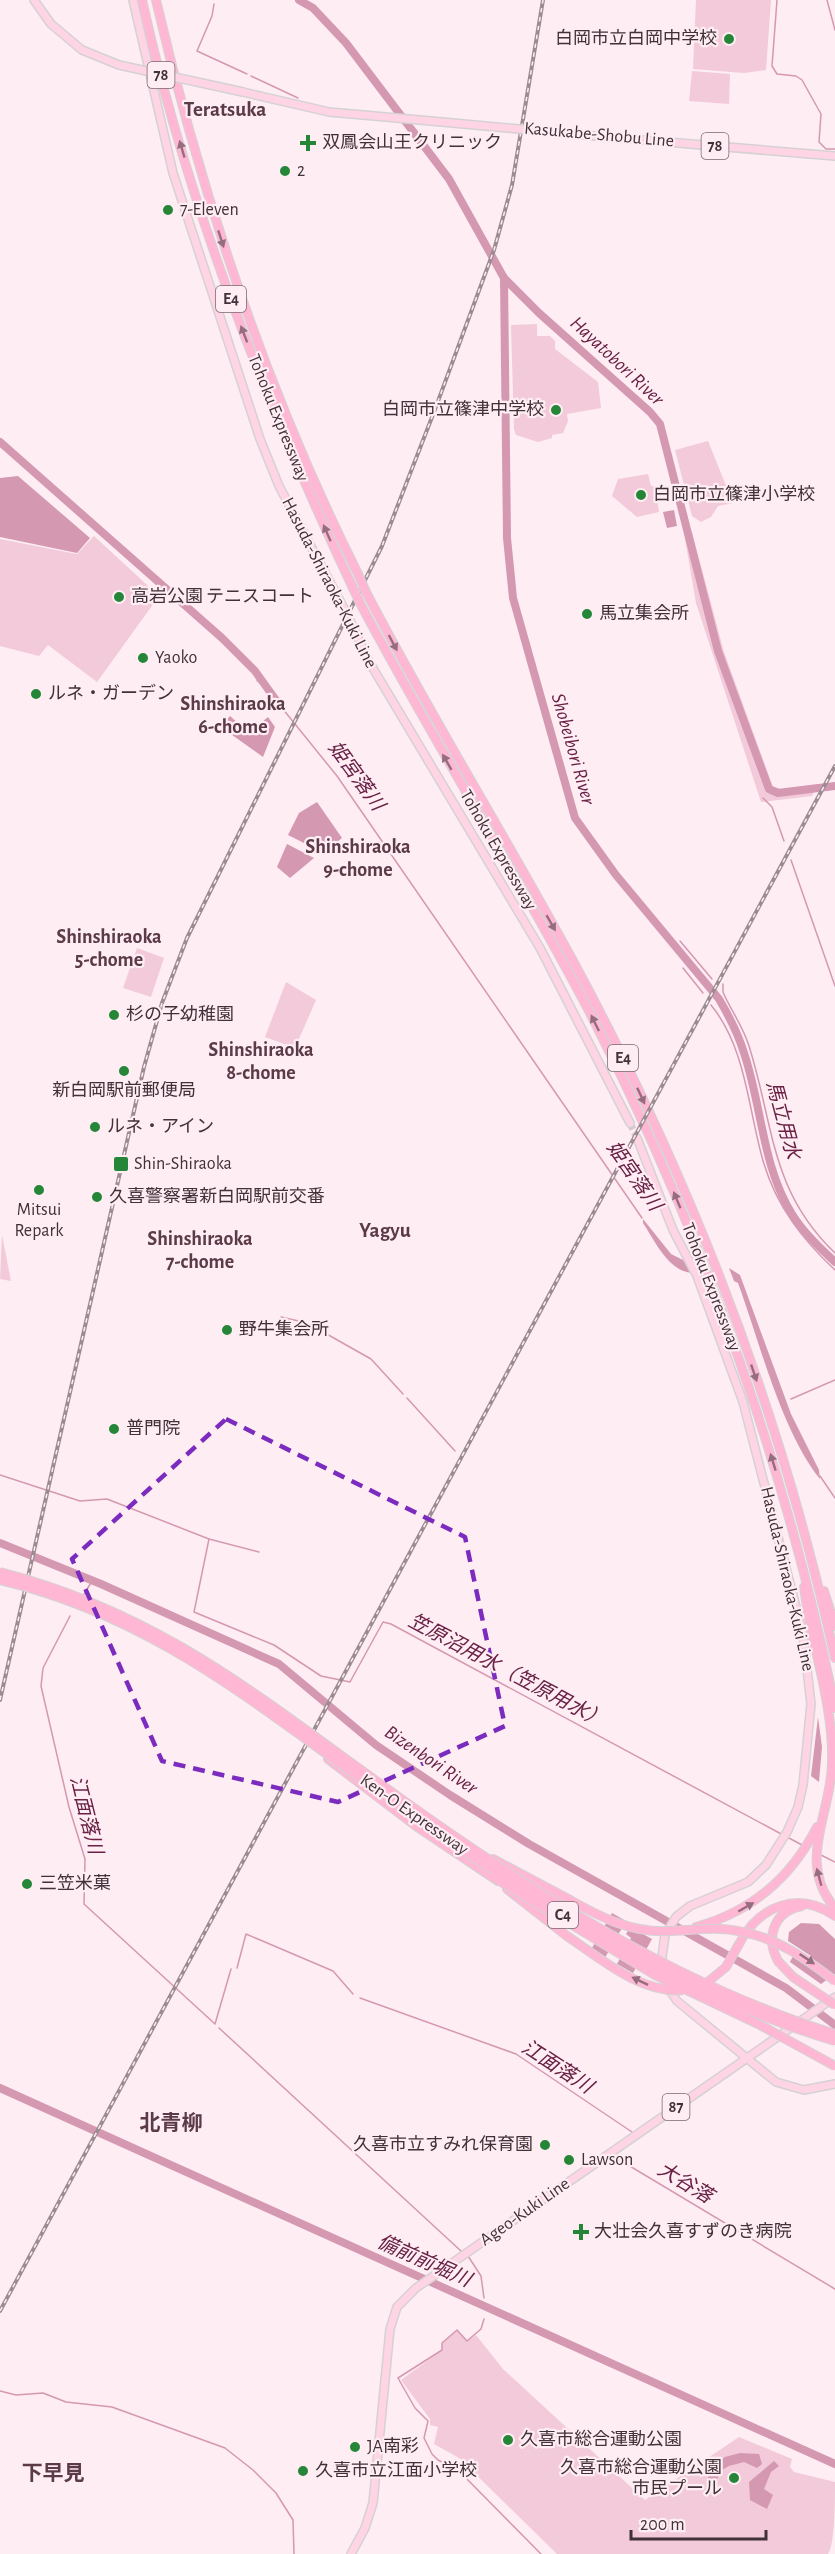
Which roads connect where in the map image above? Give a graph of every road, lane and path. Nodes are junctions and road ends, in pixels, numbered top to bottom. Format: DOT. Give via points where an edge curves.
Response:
graph roads {
  1 [pos="34,0"];
  2 [pos="133,0"];
  3 [pos="142,0"];
  4 [pos="156,0"];
  5 [pos="835,156"];
  6 [pos="630,1123"];
  7 [pos="637,1138"];
  8 [pos="810,1556"];
  9 [pos="800,1559"];
  10 [pos="0,1572"];
  11 [pos="0,1580"];
  12 [pos="835,1626"];
  13 [pos="835,1658"];
  14 [pos="835,1708"];
  15 [pos="315,1746"];
  16 [pos="813,1841"];
  17 [pos="481,1853"];
  18 [pos="493,1877"];
  19 [pos="819,1907"];
  20 [pos="835,1908"];
  21 [pos="835,1916"];
  22 [pos="692,1929"];
  23 [pos="835,1981"];
  24 [pos="835,1997"];
  25 [pos="835,2005"];
  26 [pos="835,2034"];
  27 [pos="835,2041"];
  28 [pos="746,2058"];
  29 [pos="835,2066"];
  30 [pos="835,2084"];
  31 [pos="351,2554"];
  1 -- 5 [label="main road, Kasukabe-Shobu Line / 78, bridge" via="51,24 82,50 123,66 329,112"];
  2 -- 6 [label="main road, Hasuda-Shiraoka-Kuki Line" via="173,173 276,479 368,660 540,948"];
  9 -- 3 [label="highway, Tohoku Expressway / E4, one-way, bridge" via="742,1369 660,1160 588,1010 360,603 292,456 225,282 185,159"];
  4 -- 8 [label="highway, Tohoku Expressway / E4, one-way, bridge" via="196,158 238,289 295,436 366,592 574,962 655,1126 745,1345"];
  7 -- 28 [label="main road, Hasuda-Shiraoka-Kuki Line" via="670,1224 697,1276 743,1402 789,1575 810,1685 803,1785 787,1832 766,1864 748,1882 690,1906 676,1917 666,1933 662,1969 671,1994"];
  8 -- 12 [label="highway"];
  8 -- 13 [label="highway, Tohoku Expressway / E4"];
  9 -- 14 [label="highway, Tohoku Expressway / E4"];
  9 -- 16 [label="highway" via="832,1749 830,1784"];
  10 -- 17 [label="highway, Ken-O Expressway / C4, bridge" via="98,1604 181,1645 248,1687"];
  11 -- 15 [label="highway, Ken-O Expressway / C4, bridge" via="82,1605 158,1639 235,1687"];
  15 -- 18 [label="highway, bridge" via="355,1781"];
  15 -- 27 [label="highway, Ken-O Expressway / C4, bridge" via="506,1878 630,1954 742,2009"];
  20 -- 16 [label="highway, one-way" via="818,1879"];
  22 -- 16 [label="highway, one-way" via="730,1916 757,1900 789,1871"];
  17 -- 22 [label="highway, bridge" via="612,1922 646,1931"];
  17 -- 26 [label="highway, Ken-O Expressway / C4, bridge" via="674,1970"];
  19 -- 18 [label="highway, one-way, bridge" via="799,1903 775,1907 756,1920 726,1967 711,1981 692,1988 663,1989 641,1982 595,1955"];
  18 -- 29 [label="highway, bridge" via="655,1976 760,2025"];
  19 -- 21 [label="highway"];
  19 -- 25 [label="highway, bridge" via="798,1906 779,1918 772,1931 772,1942 778,1961 793,1977"];
  22 -- 23 [label="highway, one-way, bridge" via="733,1930 766,1938 797,1953"];
  24 -- 28 [label="main road, Ageo-Kuki Line / 87"];
  28 -- 30 [label="main road, Hasuda-Shiraoka-Kuki Line" via="771,2079 792,2089"];
  28 -- 31 [label="main road, Ageo-Kuki Line / 87" via="400,2302 392,2321 373,2503"];
}
